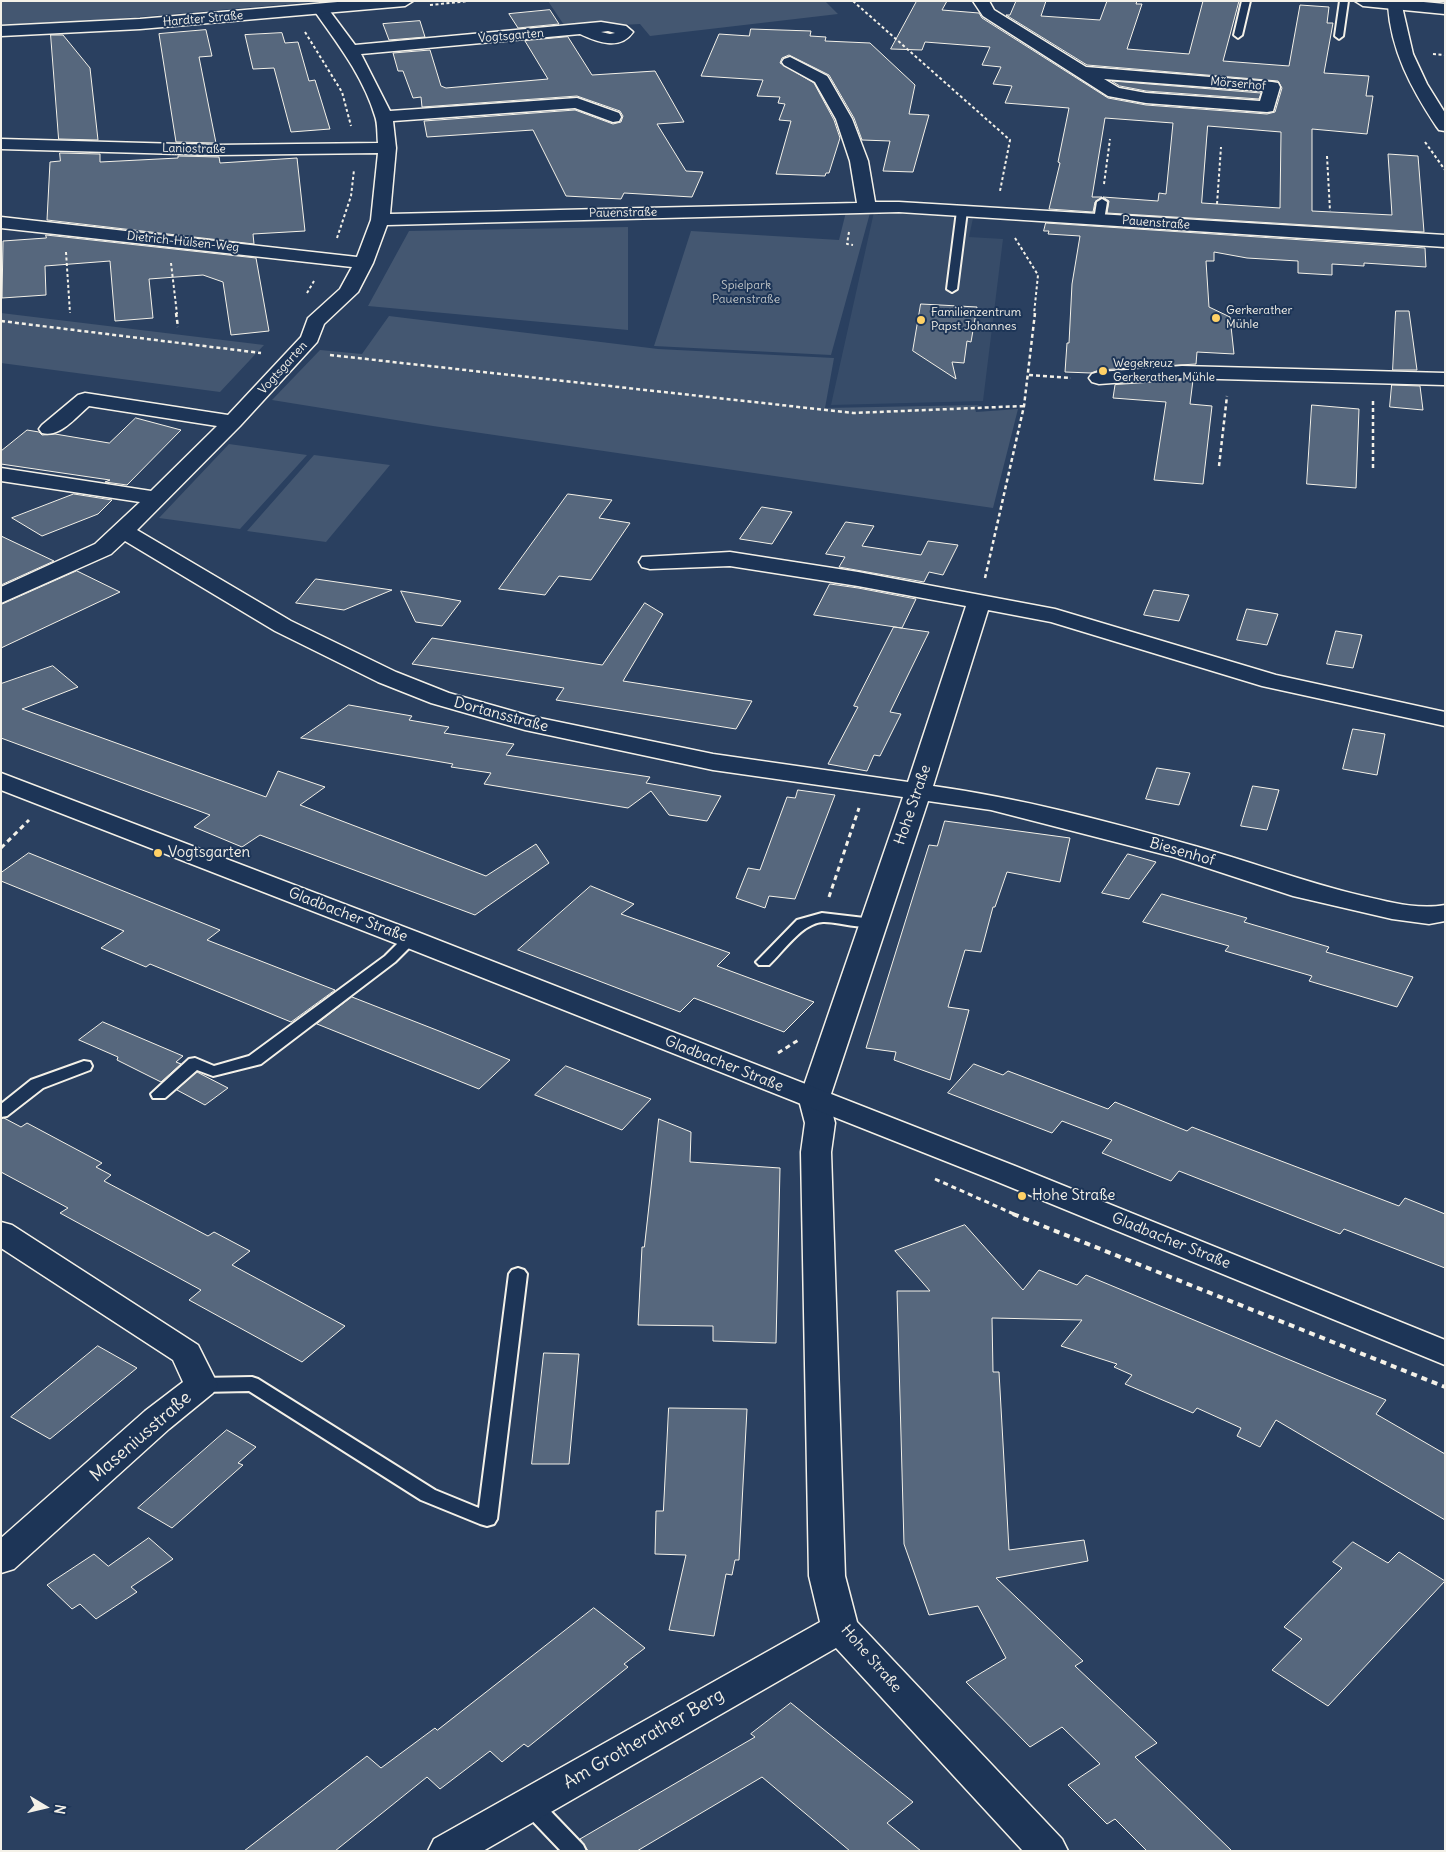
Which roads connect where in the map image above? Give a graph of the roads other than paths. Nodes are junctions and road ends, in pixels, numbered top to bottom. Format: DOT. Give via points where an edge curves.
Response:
graph roads {
  1 [pos="405,1"];
  2 [pos="981,1"];
  3 [pos="1246,1"];
  4 [pos="1344,1"];
  5 [pos="1363,1"];
  6 [pos="1396,4"];
  7 [pos="320,9"];
  8 [pos="1445,9"];
  9 [pos="582,30"];
  10 [pos="1,31"];
  11 [pos="1238,35"];
  12 [pos="1339,36"];
  13 [pos="351,50"];
  14 [pos="790,62"];
  15 [pos="1082,72"];
  16 [pos="384,117"];
  17 [pos="613,117"];
  18 [pos="1445,126"];
  19 [pos="1,144"];
  20 [pos="387,148"];
  21 [pos="866,206"];
  22 [pos="962,211"];
  23 [pos="380,220"];
  24 [pos="1,222"];
  25 [pos="1445,241"];
  26 [pos="364,263"];
  27 [pos="952,289"];
  28 [pos="1099,378"];
  29 [pos="1445,379"];
  30 [pos="233,422"];
  31 [pos="49,429"];
  32 [pos="1,474"];
  33 [pos="154,498"];
  34 [pos="123,531"];
  35 [pos="650,562"];
  36 [pos="1,596"];
  37 [pos="979,602"];
  38 [pos="1445,719"];
  39 [pos="1,781"];
  40 [pos="917,792"];
  41 [pos="1445,912"];
  42 [pos="873,923"];
  43 [pos="410,939"];
  44 [pos="764,962"];
  45 [pos="84,1066"];
  46 [pos="159,1094"];
  47 [pos="814,1100"];
  48 [pos="1,1112"];
  49 [pos="1,1233"];
  50 [pos="518,1274"];
  51 [pos="1445,1354"];
  52 [pos="202,1385"];
  53 [pos="1,1560"];
  54 [pos="840,1628"];
  55 [pos="530,1804"];
  56 [pos="448,1851"];
  57 [pos="575,1851"];
  58 [pos="1048,1851"];
  1 -- 7 [label="street, Hardter Straße"];
  2 -- 15 [label="street, Mörserhof" via="988,13"];
  3 -- 11 [label="lane"];
  4 -- 12 [label="lane"];
  5 -- 6 [label="street"];
  6 -- 8 [label="street"];
  6 -- 18 [label="street" via="1404,52 1416,82"];
  7 -- 10 [label="street, Hardter Straße" via="140,24"];
  7 -- 13 [label="street, Vogtsgarten"];
  9 -- 13 [label="street, Vogtsgarten"];
  13 -- 16 [label="street, Vogtsgarten"];
  14 -- 21 [label="street" via="821,79 844,120 859,161"];
  15 -- 15 [label="street, Mörserhof" via="1114,92 1146,98 1267,107 1272,87"];
  16 -- 17 [label="street" via="577,103"];
  16 -- 20 [label="street, Vogtsgarten"];
  19 -- 20 [label="street, Laniostraße" via="216,150"];
  20 -- 23 [label="street, Vogtsgarten"];
  21 -- 22 [label="street, Pauenstraße"];
  21 -- 23 [label="street, Pauenstraße"];
  22 -- 25 [label="street, Pauenstraße" via="1100,211 1215,227"];
  22 -- 27 [label="lane"];
  23 -- 26 [label="street, Vogtsgarten"];
  24 -- 26 [label="street, Dietrich-Hülsen-Weg"];
  26 -- 30 [label="street, Vogtsgarten" via="348,292 315,322 310,338 297,354"];
  28 -- 29 [label="street" via="1262,369"];
  30 -- 31 [label="street" via="85,400"];
  30 -- 33 [label="street, Vogtsgarten"];
  32 -- 33 [label="street"];
  33 -- 34 [label="street, Vogtsgarten"];
  34 -- 36 [label="street, Vogtsgarten" via="103,549"];
  34 -- 40 [label="street, Dortansstraße" via="283,626 387,677 440,698 525,723 713,762"];
  35 -- 37 [label="street" via="730,559"];
  37 -- 38 [label="street" via="1055,616 1270,681"];
  37 -- 40 [label="street, Hohe Straße"];
  39 -- 43 [label="street, Gladbacher Straße"];
  40 -- 41 [label="street, Biesenhof" via="1011,807 1183,851 1303,890 1392,911 1429,916"];
  40 -- 42 [label="street, Hohe Straße"];
  42 -- 44 [label="lane" via="822,916 802,923"];
  42 -- 47 [label="street, Hohe Straße"];
  43 -- 46 [label="lane" via="390,959 255,1060 213,1071 195,1063"];
  43 -- 47 [label="street, Gladbacher Straße"];
  45 -- 48 [label="lane" via="37,1084"];
  47 -- 51 [label="street, Gladbacher Straße" via="1004,1173"];
  47 -- 54 [label="street, Hohe Straße" via="820,1123 816,1152 827,1576"];
  49 -- 52 [label="street, Maseniusstraße" via="186,1352"];
  50 -- 52 [label="lane" via="487,1519 428,1495 252,1384"];
  52 -- 53 [label="street, Maseniusstraße" via="157,1420"];
  54 -- 55 [label="street, Am Grotherather Berg"];
  54 -- 58 [label="street, Hohe Straße"];
  55 -- 56 [label="street, Am Grotherather Berg"];
  55 -- 57 [label="lane"];
}
